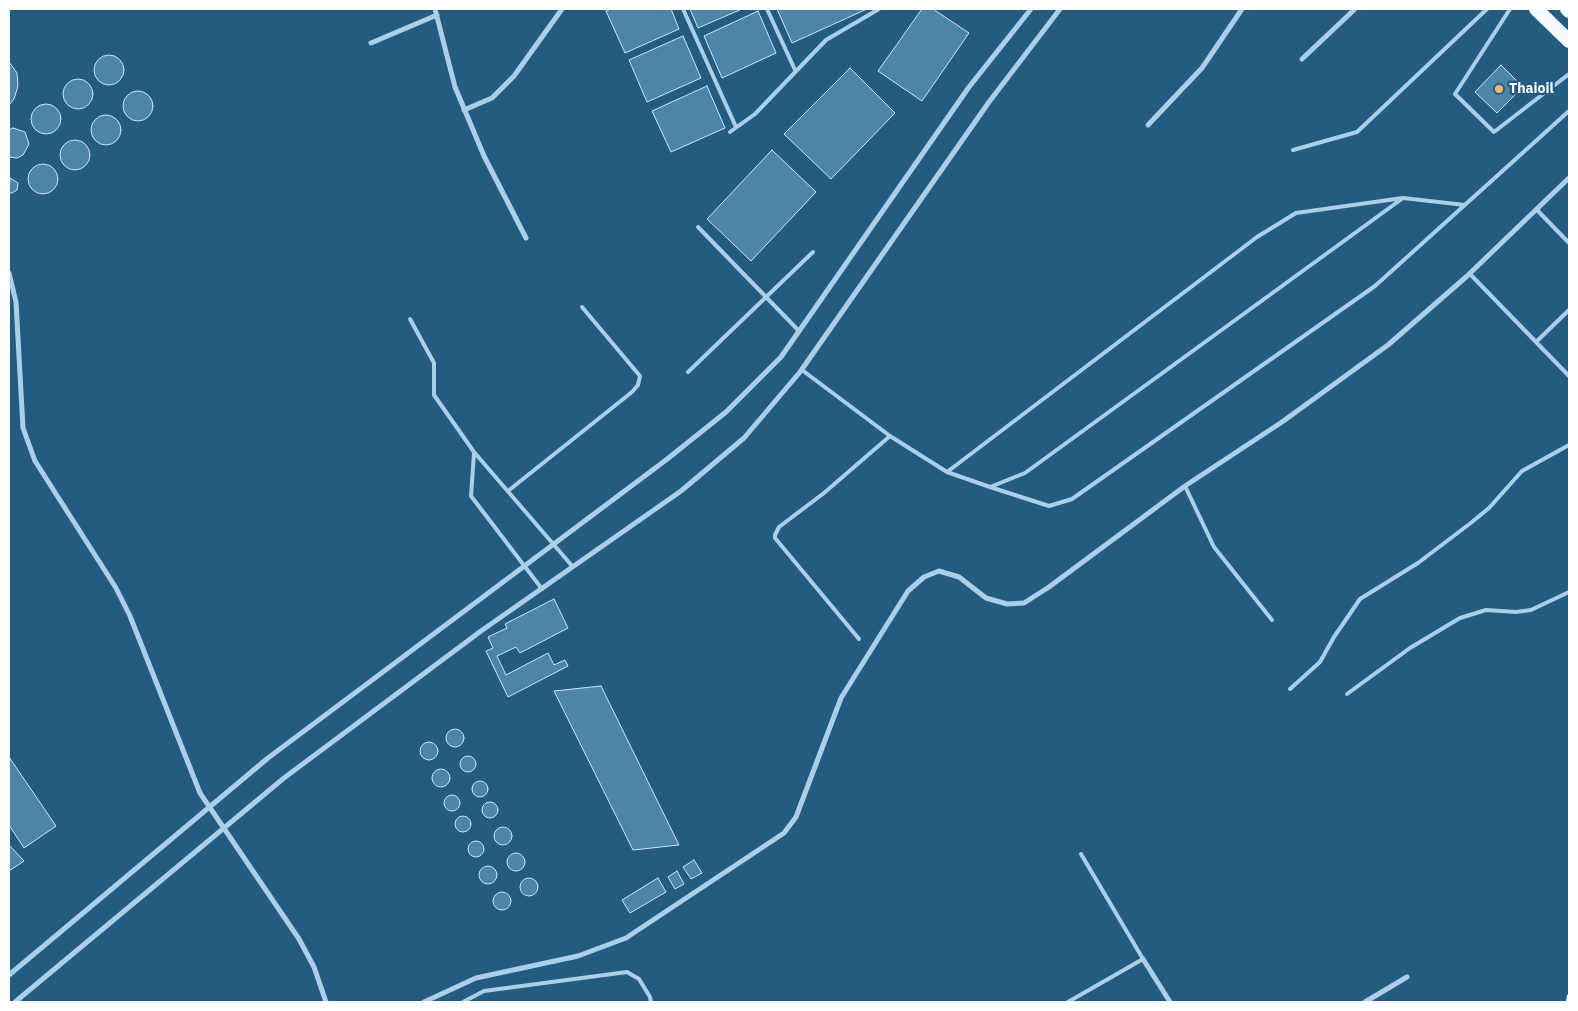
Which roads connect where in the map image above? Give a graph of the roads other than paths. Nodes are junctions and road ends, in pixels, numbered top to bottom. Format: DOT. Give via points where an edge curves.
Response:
graph roads {
  1 [pos="435,9"];
  2 [pos="562,9"];
  3 [pos="683,9"];
  4 [pos="767,9"];
  5 [pos="880,9"];
  6 [pos="1031,9"];
  7 [pos="1060,9"];
  8 [pos="1242,9"];
  9 [pos="1356,9"];
  10 [pos="1486,9"];
  11 [pos="1510,9"];
  12 [pos="1536,9"];
  13 [pos="437,15"];
  14 [pos="1569,40"];
  15 [pos="372,43"];
  16 [pos="1302,59"];
  17 [pos="795,70"];
  18 [pos="1569,74"];
  19 [pos="464,110"];
  20 [pos="1569,111"];
  21 [pos="1148,125"];
  22 [pos="736,127"];
  23 [pos="730,132"];
  24 [pos="1293,150"];
  25 [pos="1569,178"];
  26 [pos="1404,198"];
  27 [pos="1465,205"];
  28 [pos="1537,210"];
  29 [pos="698,227"];
  30 [pos="526,238"];
  31 [pos="1569,243"];
  32 [pos="813,252"];
  33 [pos="9,273"];
  34 [pos="1470,274"];
  35 [pos="767,298"];
  36 [pos="582,307"];
  37 [pos="1569,310"];
  38 [pos="410,319"];
  39 [pos="799,331"];
  40 [pos="1536,342"];
  41 [pos="802,370"];
  42 [pos="688,372"];
  43 [pos="1569,376"];
  44 [pos="890,436"];
  45 [pos="1569,445"];
  46 [pos="474,452"];
  47 [pos="947,472"];
  48 [pos="1185,486"];
  49 [pos="990,487"];
  50 [pos="508,491"];
  51 [pos="554,545"];
  52 [pos="525,567"];
  53 [pos="573,567"];
  54 [pos="542,588"];
  55 [pos="1569,592"];
  56 [pos="1272,620"];
  57 [pos="860,639"];
  58 [pos="1290,689"];
  59 [pos="1347,694"];
  60 [pos="209,808"];
  61 [pos="222,827"];
  62 [pos="1081,854"];
  63 [pos="1143,959"];
  64 [pos="9,975"];
  65 [pos="1408,977"];
  66 [pos="15,1002"];
  67 [pos="326,1002"];
  68 [pos="424,1002"];
  69 [pos="463,1002"];
  70 [pos="651,1002"];
  71 [pos="1068,1002"];
  72 [pos="1170,1002"];
  73 [pos="1365,1002"];
  1 -- 13 [label="street"];
  2 -- 19 [label="street" via="514,76 492,98"];
  3 -- 22 [label="lane"];
  4 -- 17 [label="lane"];
  5 -- 17 [label="lane" via="826,40"];
  6 -- 39 [label="street" via="969,87"];
  7 -- 41 [label="street" via="989,102"];
  8 -- 21 [label="street" via="1202,68"];
  9 -- 16 [label="street"];
  10 -- 24 [label="lane" via="1357,132"];
  11 -- 18 [label="lane" via="1455,94 1494,132"];
  12 -- 14 [label="highway"];
  13 -- 15 [label="street"];
  13 -- 19 [label="street"];
  17 -- 22 [label="lane" via="754,114"];
  19 -- 30 [label="street"];
  20 -- 27 [label="lane"];
  22 -- 23 [label="lane"];
  25 -- 28 [label="street"];
  26 -- 27 [label="lane"];
  26 -- 47 [label="lane" via="1296,213 1257,237"];
  26 -- 49 [label="lane" via="1025,473"];
  27 -- 49 [label="lane" via="1375,286 1072,499 1049,506"];
  28 -- 31 [label="lane"];
  28 -- 34 [label="street"];
  29 -- 35 [label="lane"];
  32 -- 35 [label="lane"];
  33 -- 60 [label="street" via="16,302 23,428 35,461 116,588"];
  34 -- 40 [label="lane"];
  34 -- 48 [label="street" via="1388,345 1282,422"];
  35 -- 39 [label="lane"];
  35 -- 42 [label="lane"];
  36 -- 50 [label="lane" via="640,376 638,385"];
  37 -- 40 [label="lane"];
  38 -- 46 [label="lane" via="434,363 434,395"];
  39 -- 51 [label="street" via="781,357 726,412"];
  40 -- 43 [label="lane"];
  41 -- 44 [label="lane"];
  41 -- 53 [label="street" via="744,438 681,491"];
  44 -- 47 [label="lane"];
  44 -- 57 [label="lane" via="779,527 775,534 775,538"];
  45 -- 58 [label="lane" via="1522,471 1472,522 1418,563 1360,599 1320,662"];
  46 -- 50 [label="lane"];
  46 -- 52 [label="lane" via="471,496"];
  47 -- 49 [label="lane"];
  48 -- 56 [label="lane" via="1214,548"];
  48 -- 68 [label="street" via="1024,603 1007,604 986,598 959,577 939,571 924,577 908,591 841,698 796,817 784,833 626,938 578,956 476,978"];
  50 -- 51 [label="lane"];
  51 -- 52 [label="street"];
  51 -- 53 [label="lane"];
  52 -- 54 [label="lane"];
  52 -- 60 [label="street" via="268,758"];
  53 -- 54 [label="street"];
  54 -- 61 [label="street"];
  55 -- 59 [label="lane" via="1531,610 1486,610 1460,618 1410,648"];
  60 -- 61 [label="street"];
  60 -- 64 [label="street"];
  61 -- 66 [label="street"];
  61 -- 67 [label="street" via="299,939 314,967"];
  62 -- 63 [label="lane"];
  63 -- 71 [label="lane"];
  63 -- 72 [label="street"];
  65 -- 73 [label="street"];
  69 -- 70 [label="lane" via="484,991 627,972 639,979"];
}
